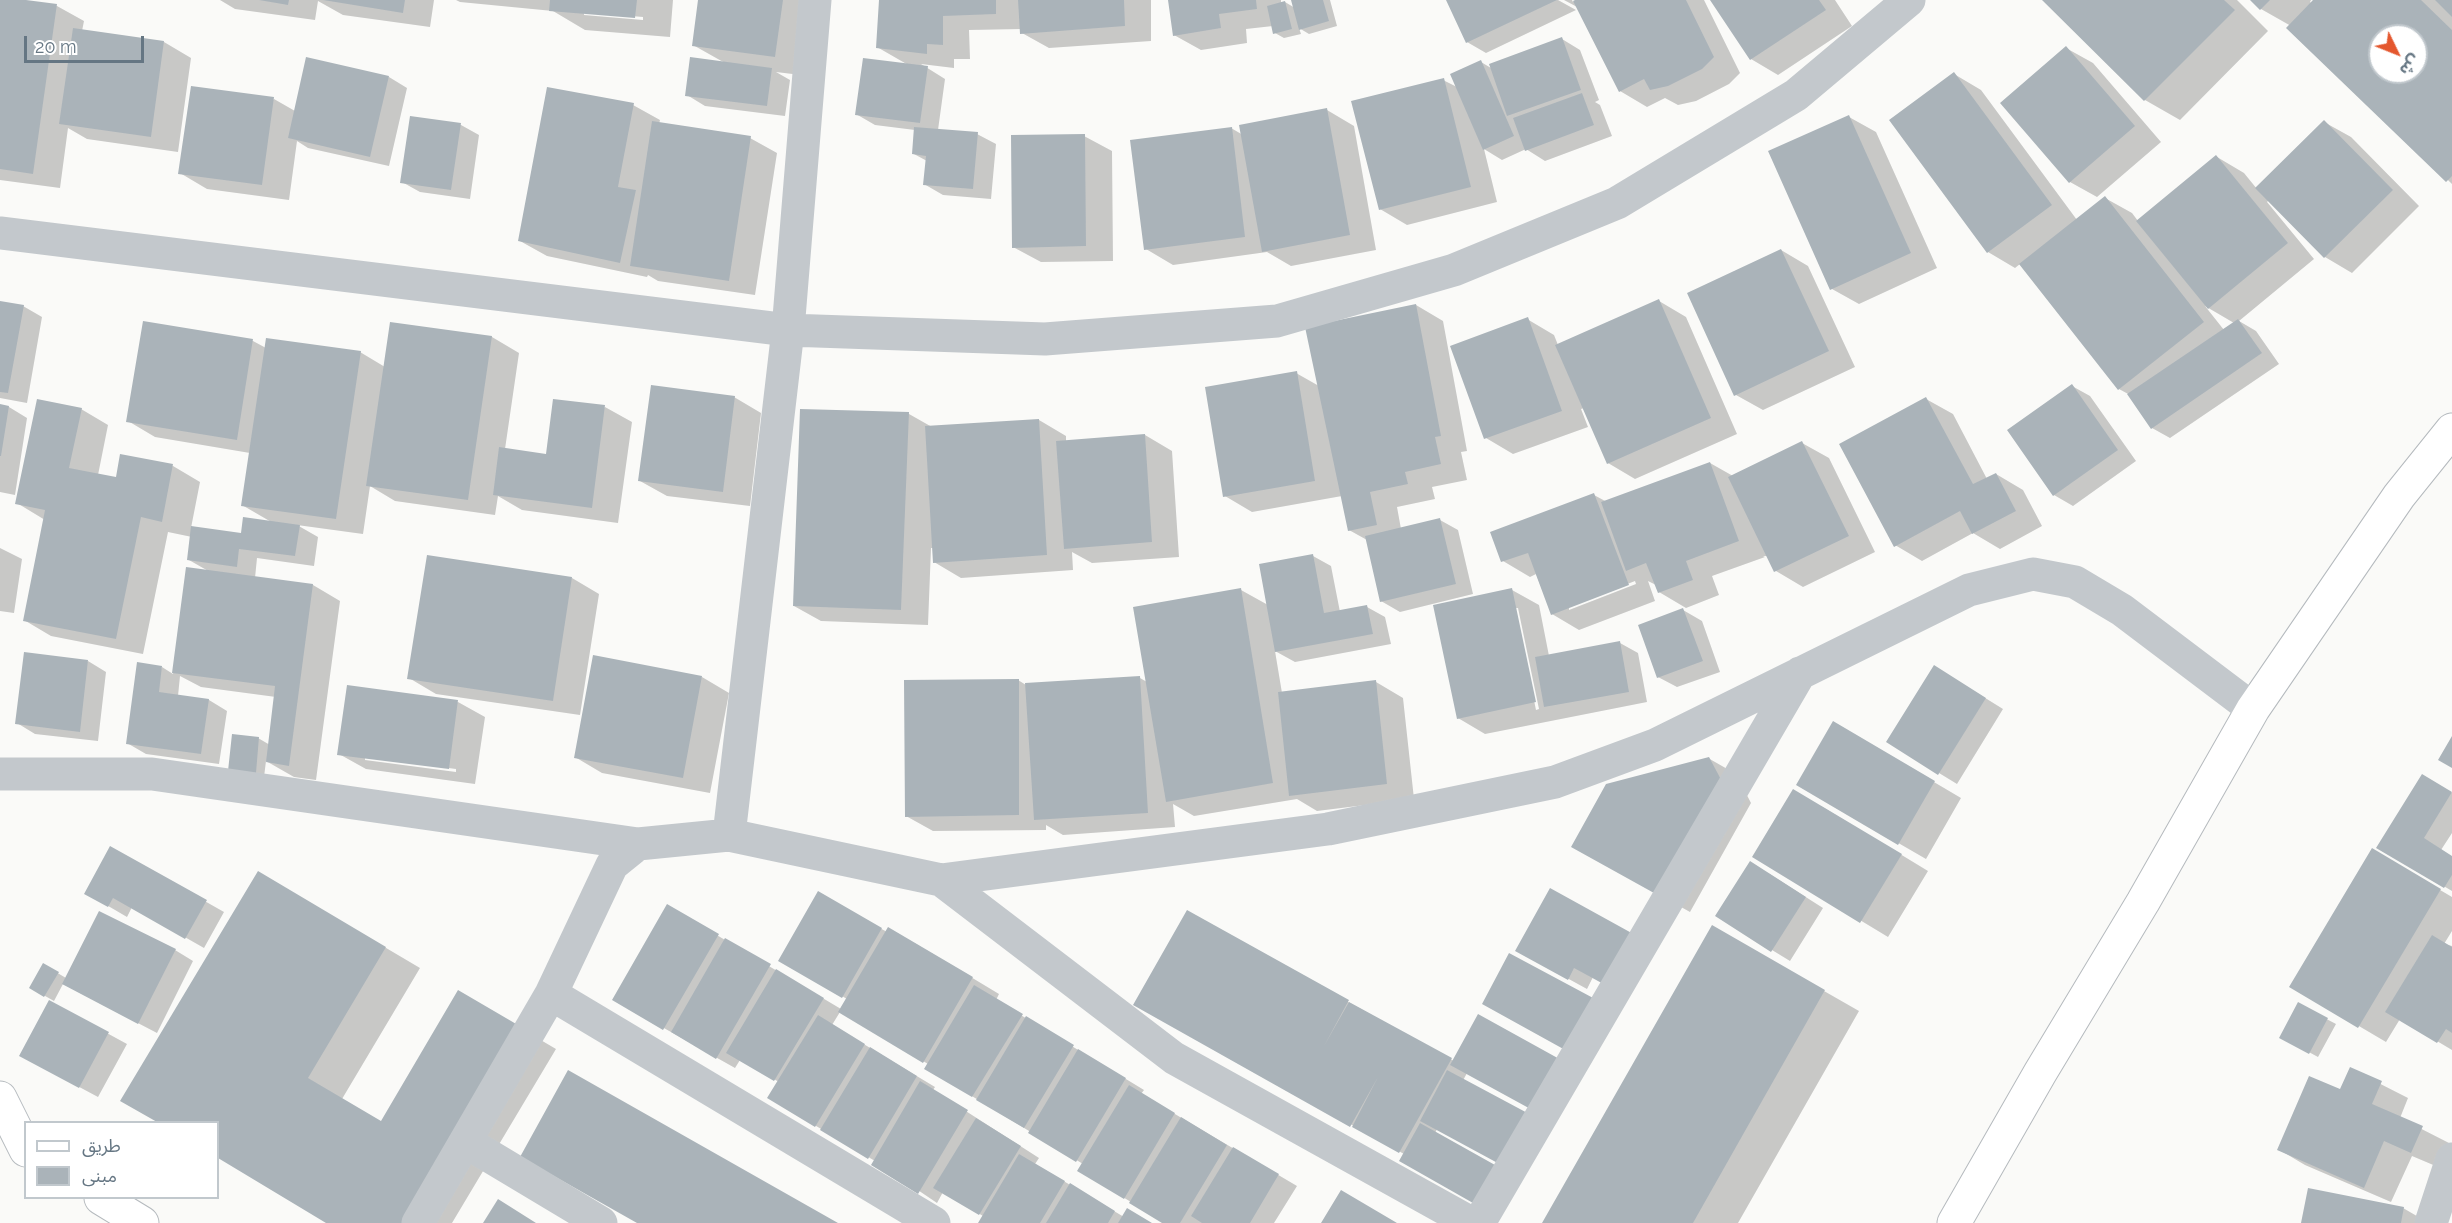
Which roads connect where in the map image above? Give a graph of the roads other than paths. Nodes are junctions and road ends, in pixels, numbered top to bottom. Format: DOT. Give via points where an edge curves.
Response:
graph roads {
  1 [pos="815,0"];
  2 [pos="1910,0"];
  3 [pos="0,232"];
  4 [pos="788,330"];
  5 [pos="2452,430"];
  6 [pos="1800,673"];
  7 [pos="2253,710"];
  8 [pos="0,774"];
  9 [pos="729,836"];
  10 [pos="638,844"];
  11 [pos="941,880"];
  12 [pos="551,994"];
  13 [pos="0,1098"];
  14 [pos="0,1140"];
  15 [pos="466,1142"];
  16 [pos="24,1146"];
  17 [pos="24,1149"];
  18 [pos="2452,1159"];
  19 [pos="104,1199"];
  20 [pos="142,1223"];
  21 [pos="418,1223"];
  22 [pos="601,1223"];
  23 [pos="934,1223"];
  24 [pos="1471,1223"];
  25 [pos="1479,1223"];
  26 [pos="1954,1223"];
  27 [pos="2431,1223"];
  1 -- 4 [label="street"];
  2 -- 4 [label="street" via="1796,95 1617,203 1454,270 1277,321 1046,339"];
  3 -- 4 [label="street"];
  4 -- 9 [label="street"];
  5 -- 7 [label="main road" via="2399,496"];
  6 -- 7 [label="street" via="1969,590 2033,574 2075,582 2122,610"];
  6 -- 11 [label="street" via="1655,745 1555,782 1328,829"];
  6 -- 25 [label="street"];
  7 -- 26 [label="main road"];
  8 -- 10 [label="street" via="152,774"];
  9 -- 10 [label="street"];
  9 -- 11 [label="street"];
  10 -- 12 [label="street" via="612,865"];
  11 -- 24 [label="street" via="1174,1058"];
  12 -- 15 [label="street"];
  12 -- 23 [label="street"];
  13 -- 16 [label="main road"];
  14 -- 17 [label="main road"];
  15 -- 21 [label="street"];
  15 -- 22 [label="street"];
  18 -- 27 [label="street"];
  19 -- 20 [label="main road"];
}
